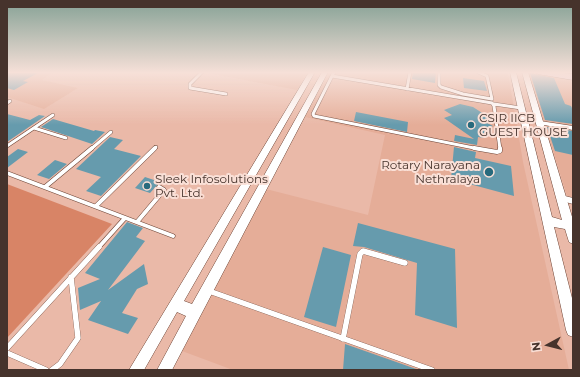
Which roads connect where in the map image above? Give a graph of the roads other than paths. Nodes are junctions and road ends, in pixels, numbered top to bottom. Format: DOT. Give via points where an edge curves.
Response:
graph roads {
  1 [pos="200,90"];
  2 [pos="302,90"];
  3 [pos="319,90"];
  4 [pos="322,90"];
  5 [pos="410,90"];
  6 [pos="449,90"];
  7 [pos="490,90"];
  8 [pos="517,90"];
  9 [pos="531,90"];
  10 [pos="226,94"];
  11 [pos="494,104"];
  12 [pos="521,108"];
  13 [pos="53,115"];
  14 [pos="540,123"];
  15 [pos="34,128"];
  16 [pos="573,128"];
  17 [pos="111,132"];
  18 [pos="66,138"];
  19 [pos="7,146"];
  20 [pos="156,147"];
  21 [pos="7,173"];
  22 [pos="159,186"];
  23 [pos="45,187"];
  24 [pos="561,198"];
  25 [pos="573,200"];
  26 [pos="96,206"];
  27 [pos="125,218"];
  28 [pos="547,220"];
  29 [pos="136,222"];
  30 [pos="569,226"];
  31 [pos="174,236"];
  32 [pos="573,239"];
  33 [pos="405,263"];
  34 [pos="71,277"];
  35 [pos="207,290"];
  36 [pos="175,305"];
  37 [pos="195,312"];
  38 [pos="573,330"];
  39 [pos="343,339"];
  40 [pos="7,348"];
  41 [pos="7,353"];
  42 [pos="46,370"];
  43 [pos="52,370"];
  44 [pos="136,370"];
  45 [pos="164,370"];
  46 [pos="432,370"];
  1 -- 10 [label="lane"];
  2 -- 36 [label="street"];
  3 -- 35 [label="street"];
  4 -- 11 [label="lane" via="314,116 499,152"];
  5 -- 11 [label="lane"];
  6 -- 7 [label="lane" via="492,99"];
  8 -- 12 [label="street"];
  9 -- 14 [label="street"];
  11 -- 12 [label="lane"];
  12 -- 28 [label="street"];
  13 -- 15 [label="lane"];
  14 -- 16 [label="street"];
  14 -- 24 [label="street"];
  15 -- 18 [label="lane"];
  15 -- 19 [label="lane"];
  17 -- 23 [label="lane"];
  20 -- 26 [label="lane"];
  21 -- 23 [label="lane"];
  22 -- 29 [label="lane" via="164,190"];
  23 -- 26 [label="lane"];
  24 -- 25 [label="street"];
  24 -- 30 [label="street"];
  26 -- 27 [label="lane"];
  27 -- 29 [label="lane"];
  27 -- 34 [label="lane"];
  28 -- 30 [label="street"];
  28 -- 38 [label="street"];
  29 -- 31 [label="lane"];
  30 -- 32 [label="street"];
  33 -- 39 [label="lane" via="363,251 360,254"];
  34 -- 40 [label="lane"];
  34 -- 43 [label="lane" via="78,338 60,364"];
  35 -- 37 [label="street"];
  35 -- 39 [label="lane"];
  36 -- 37 [label="street"];
  36 -- 44 [label="street"];
  37 -- 45 [label="street"];
  39 -- 46 [label="lane"];
  41 -- 42 [label="lane"];
}
